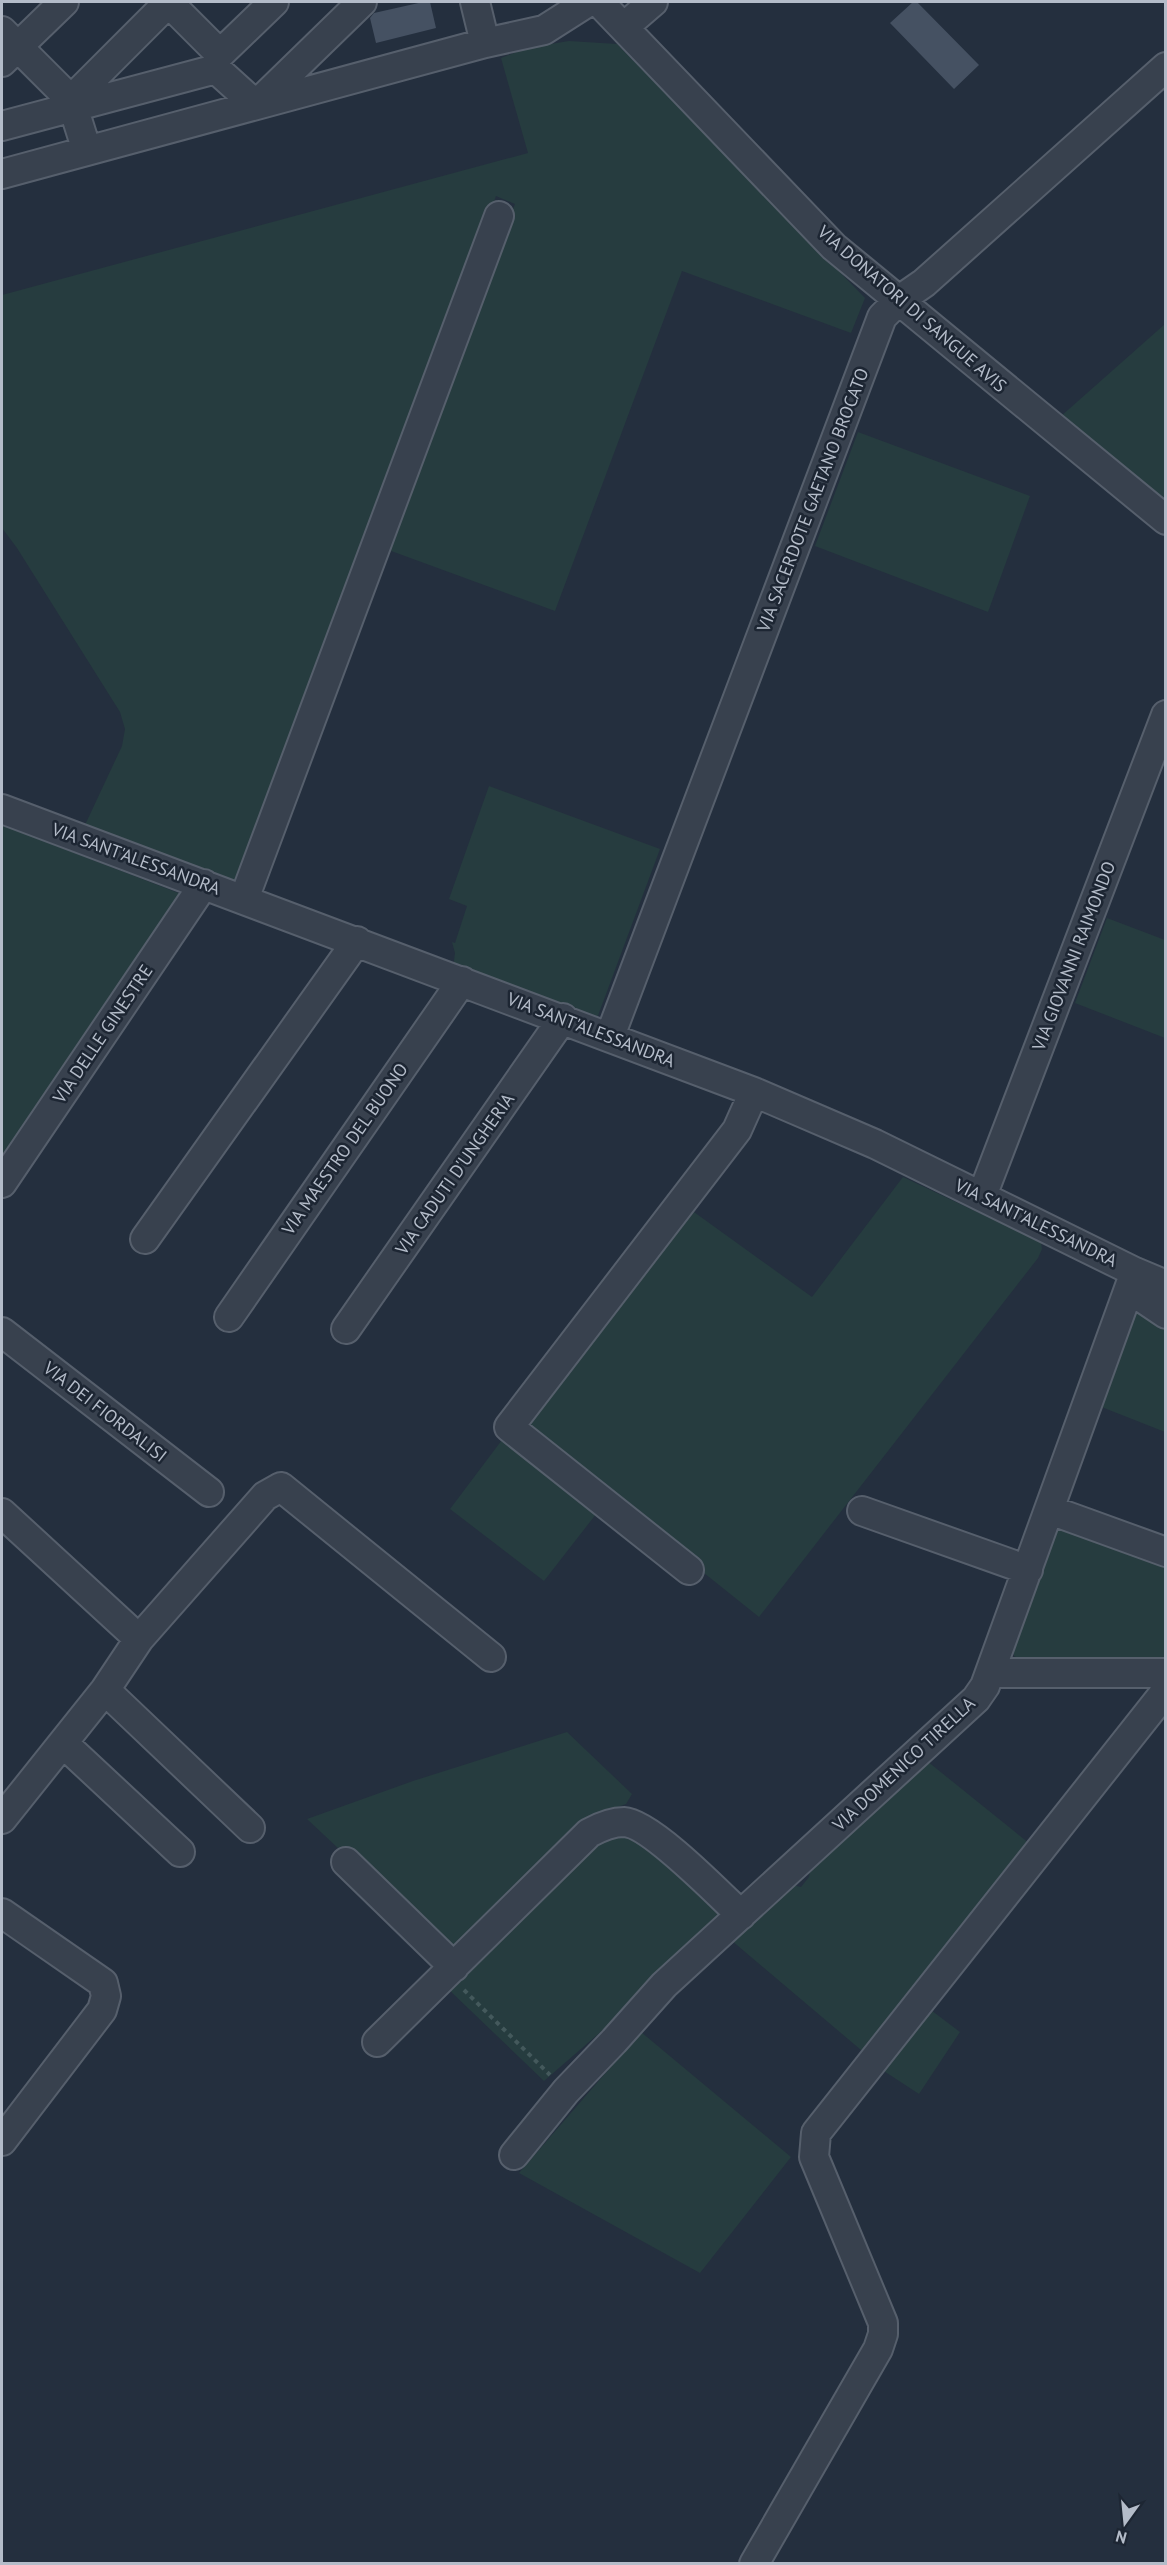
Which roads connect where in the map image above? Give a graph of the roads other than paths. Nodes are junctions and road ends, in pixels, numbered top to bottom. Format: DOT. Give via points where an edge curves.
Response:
graph roads {
  1 [pos="64,2"];
  2 [pos="169,2"];
  3 [pos="274,2"];
  4 [pos="362,2"];
  5 [pos="475,2"];
  6 [pos="588,2"];
  7 [pos="599,2"];
  8 [pos="653,2"];
  9 [pos="624,27"];
  10 [pos="485,43"];
  11 [pos="7,46"];
  12 [pos="218,62"];
  13 [pos="1166,67"];
  14 [pos="73,104"];
  15 [pos="256,105"];
  16 [pos="2,126"];
  17 [pos="87,151"];
  18 [pos="2,174"];
  19 [pos="500,216"];
  20 [pos="898,301"];
  21 [pos="1166,520"];
  22 [pos="1166,715"];
  23 [pos="2,809"];
  24 [pos="204,884"];
  25 [pos="244,899"];
  26 [pos="357,941"];
  27 [pos="462,981"];
  28 [pos="563,1018"];
  29 [pos="610,1036"];
  30 [pos="754,1092"];
  31 [pos="2,1183"];
  32 [pos="982,1196"];
  33 [pos="145,1239"];
  34 [pos="1132,1281"];
  35 [pos="1166,1285"];
  36 [pos="1166,1314"];
  37 [pos="229,1317"];
  38 [pos="346,1329"];
  39 [pos="2,1332"];
  40 [pos="209,1492"];
  41 [pos="1050,1510"];
  42 [pos="862,1511"];
  43 [pos="2,1514"];
  44 [pos="1166,1552"];
  45 [pos="689,1570"];
  46 [pos="1028,1570"];
  47 [pos="139,1639"];
  48 [pos="491,1657"];
  49 [pos="1166,1672"];
  50 [pos="991,1673"];
  51 [pos="1166,1688"];
  52 [pos="105,1690"];
  53 [pos="63,1743"];
  54 [pos="2,1819"];
  55 [pos="250,1827"];
  56 [pos="180,1852"];
  57 [pos="346,1862"];
  58 [pos="2,1913"];
  59 [pos="741,1915"];
  60 [pos="451,1970"];
  61 [pos="377,2042"];
  62 [pos="2,2141"];
  63 [pos="513,2155"];
  64 [pos="754,2564"];
  1 -- 11 [label="street"];
  2 -- 12 [label="street"];
  2 -- 14 [label="street"];
  3 -- 12 [label="street"];
  4 -- 15 [label="street"];
  5 -- 10 [label="street"];
  6 -- 10 [label="street" via="544,30"];
  7 -- 9 [label="street, VIA DONATORI DI SANGUE AVIS"];
  8 -- 9 [label="street"];
  9 -- 20 [label="street, VIA DONATORI DI SANGUE AVIS" via="834,247"];
  10 -- 15 [label="street"];
  11 -- 14 [label="street"];
  12 -- 14 [label="street"];
  12 -- 15 [label="street"];
  13 -- 20 [label="street, VIA SACERDOTE GAETANO BROCATO" via="924,284"];
  14 -- 16 [label="street"];
  14 -- 17 [label="street"];
  15 -- 17 [label="street"];
  17 -- 18 [label="street"];
  19 -- 25 [label="street"];
  20 -- 21 [label="street, VIA DONATORI DI SANGUE AVIS"];
  20 -- 29 [label="street, VIA SACERDOTE GAETANO BROCATO" via="882,317"];
  22 -- 32 [label="street, VIA GIOVANNI RAIMONDO"];
  23 -- 24 [label="street, VIA SANT'ALESSANDRA"];
  24 -- 25 [label="street, VIA SANT'ALESSANDRA"];
  24 -- 31 [label="street, VIA DELLE GINESTRE"];
  25 -- 26 [label="street, VIA SANT'ALESSANDRA"];
  26 -- 27 [label="street, VIA SANT'ALESSANDRA"];
  26 -- 33 [label="street"];
  27 -- 28 [label="street, VIA SANT'ALESSANDRA"];
  27 -- 37 [label="street, VIA MAESTRO DEL BUONO"];
  28 -- 29 [label="street, VIA SANT'ALESSANDRA"];
  28 -- 38 [label="street, VIA CADUTI D'UNGHERIA"];
  29 -- 30 [label="street, VIA SANT'ALESSANDRA"];
  30 -- 32 [label="street, VIA SANT'ALESSANDRA"];
  30 -- 45 [label="street" via="737,1130 509,1426"];
  32 -- 34 [label="street, VIA SANT'ALESSANDRA"];
  34 -- 35 [label="street, VIA SANT'ALESSANDRA"];
  34 -- 36 [label="street"];
  34 -- 41 [label="street, VIA DOMENICO TIRELLA"];
  39 -- 40 [label="street, VIA DEI FIORDALISI"];
  41 -- 44 [label="street"];
  41 -- 46 [label="street, VIA DOMENICO TIRELLA"];
  42 -- 46 [label="street"];
  43 -- 47 [label="street"];
  46 -- 50 [label="street, VIA DOMENICO TIRELLA"];
  47 -- 48 [label="street" via="265,1496 281,1487"];
  47 -- 52 [label="street"];
  49 -- 50 [label="street"];
  50 -- 59 [label="street, VIA DOMENICO TIRELLA" via="976,1699"];
  51 -- 64 [label="street" via="816,2133 814,2157 883,2323 883,2334"];
  52 -- 53 [label="street"];
  52 -- 55 [label="street"];
  53 -- 54 [label="street"];
  53 -- 56 [label="street"];
  57 -- 60 [label="street"];
  58 -- 62 [label="street" via="103,1983 106,1996 102,2010"];
  59 -- 60 [label="street" via="653,1835 627,1822 606,1824 589,1833"];
  59 -- 63 [label="street, VIA DOMENICO TIRELLA" via="664,1985"];
  60 -- 61 [label="street"];
}
